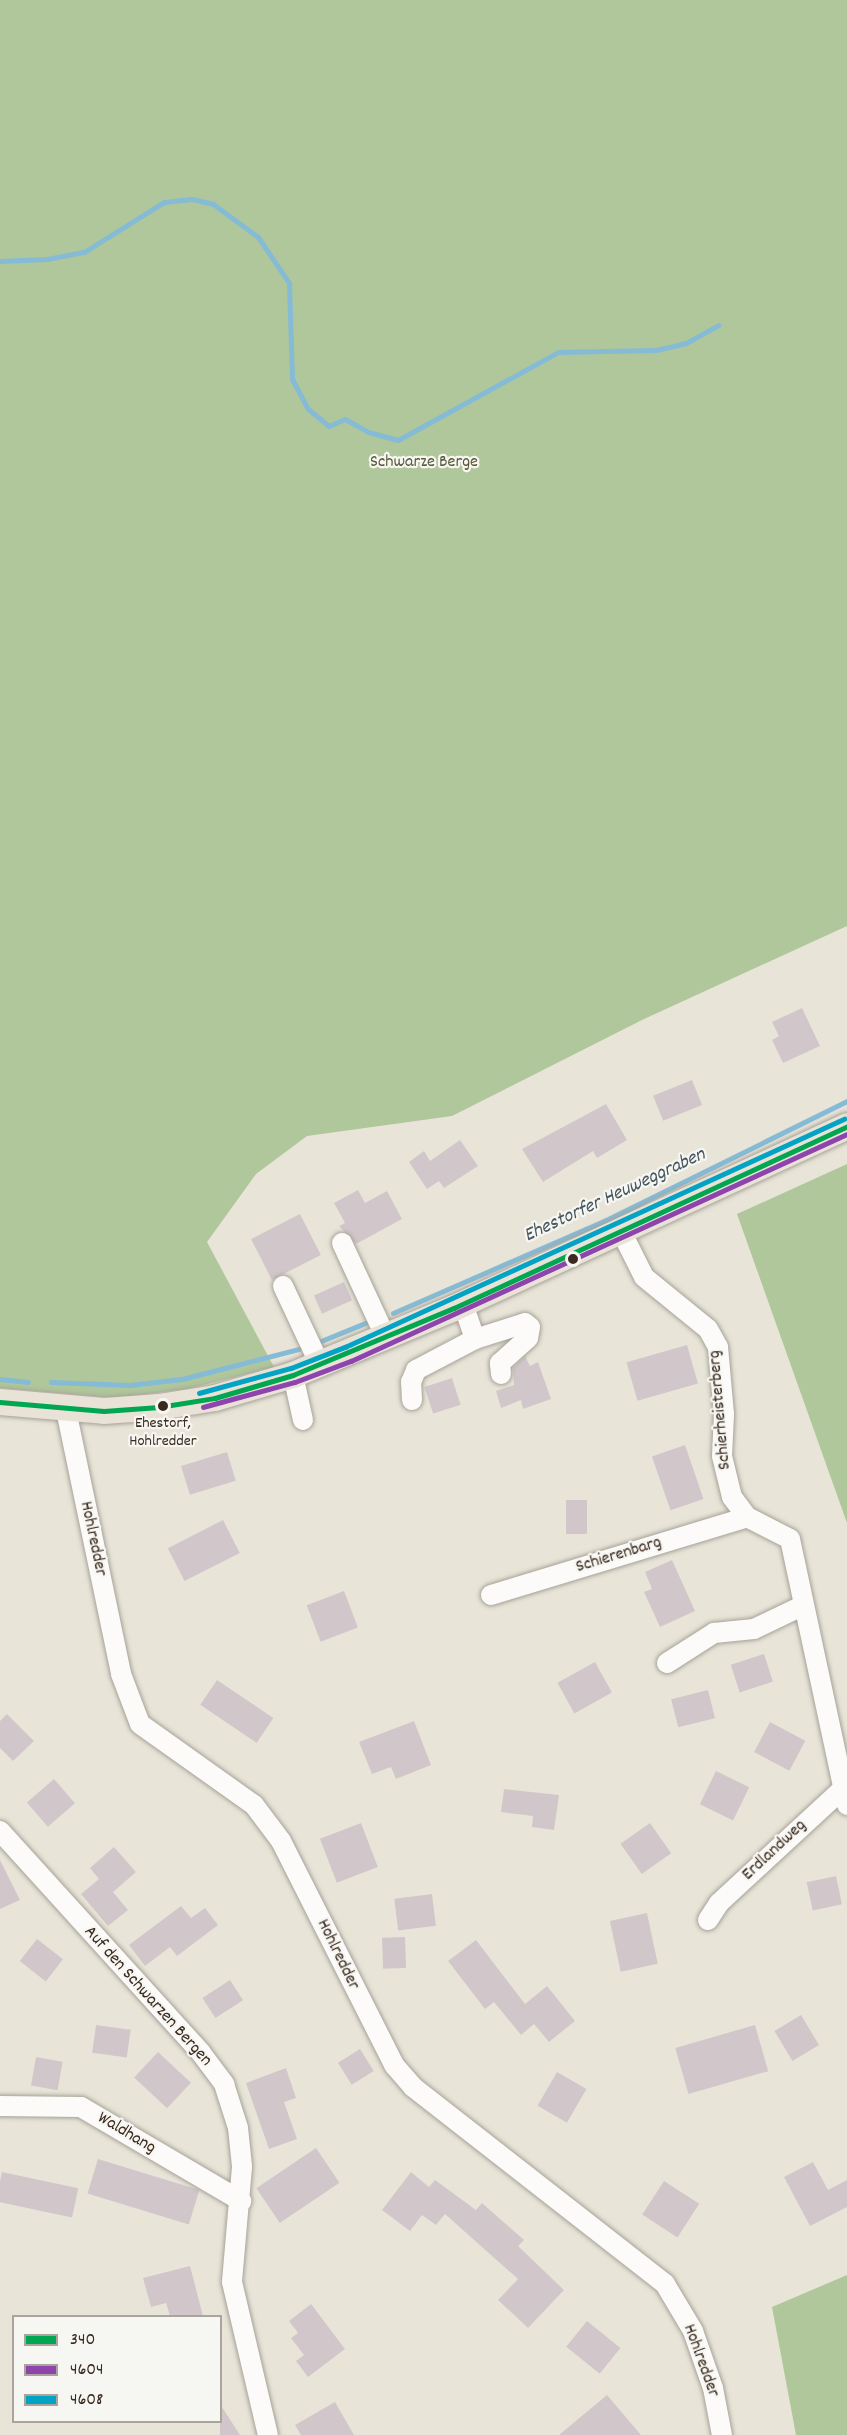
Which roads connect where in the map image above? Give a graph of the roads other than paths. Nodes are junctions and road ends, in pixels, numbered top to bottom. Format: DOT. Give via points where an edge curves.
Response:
graph roads {
  1 [pos="847,1126"];
  2 [pos="621,1231"];
  3 [pos="342,1243"];
  4 [pos="283,1286"];
  5 [pos="463,1304"];
  6 [pos="386,1338"];
  7 [pos="475,1339"];
  8 [pos="320,1365"];
  9 [pos="501,1374"];
  10 [pos="293,1375"];
  11 [pos="412,1400"];
  12 [pos="0,1402"];
  13 [pos="66,1410"];
  14 [pos="303,1420"];
  15 [pos="747,1517"];
  16 [pos="491,1595"];
  17 [pos="804,1605"];
  18 [pos="667,1663"];
  19 [pos="846,1793"];
  20 [pos="0,1831"];
  21 [pos="708,1920"];
  22 [pos="0,2106"];
  23 [pos="241,2201"];
  24 [pos="268,2435"];
  25 [pos="722,2435"];
  1 -- 2 [label="main road"];
  2 -- 5 [label="main road"];
  2 -- 15 [label="street, Schierheisterberg" via="644,1277 708,1329 718,1347 724,1414 722,1456 732,1497"];
  3 -- 6 [label="street"];
  4 -- 8 [label="street"];
  5 -- 6 [label="main road"];
  5 -- 7 [label="street"];
  6 -- 8 [label="main road"];
  7 -- 9 [label="street" via="518,1323 530,1327 525,1344 500,1363"];
  7 -- 11 [label="street" via="416,1370 411,1382"];
  8 -- 10 [label="main road"];
  10 -- 13 [label="main road" via="215,1398 104,1412"];
  10 -- 14 [label="street"];
  12 -- 13 [label="main road"];
  13 -- 25 [label="street, Hohlredder" via="121,1674 140,1724 254,1805 280,1841 394,2065 412,2086 665,2284 693,2331 713,2388"];
  15 -- 16 [label="street, Schierenbarg"];
  15 -- 17 [label="street, Schierheisterberg" via="790,1539"];
  17 -- 18 [label="street" via="754,1629 714,1633"];
  17 -- 19 [label="street, Schierheisterberg"];
  19 -- 21 [label="street, Erdlandweg" via="719,1903"];
  20 -- 23 [label="street, Auf den Schwarzen Bergen" via="201,2053 224,2084 238,2128"];
  22 -- 23 [label="street, Waldhang" via="81,2107"];
  23 -- 24 [label="street, Auf den Schwarzen Bergen" via="232,2282"];
}
